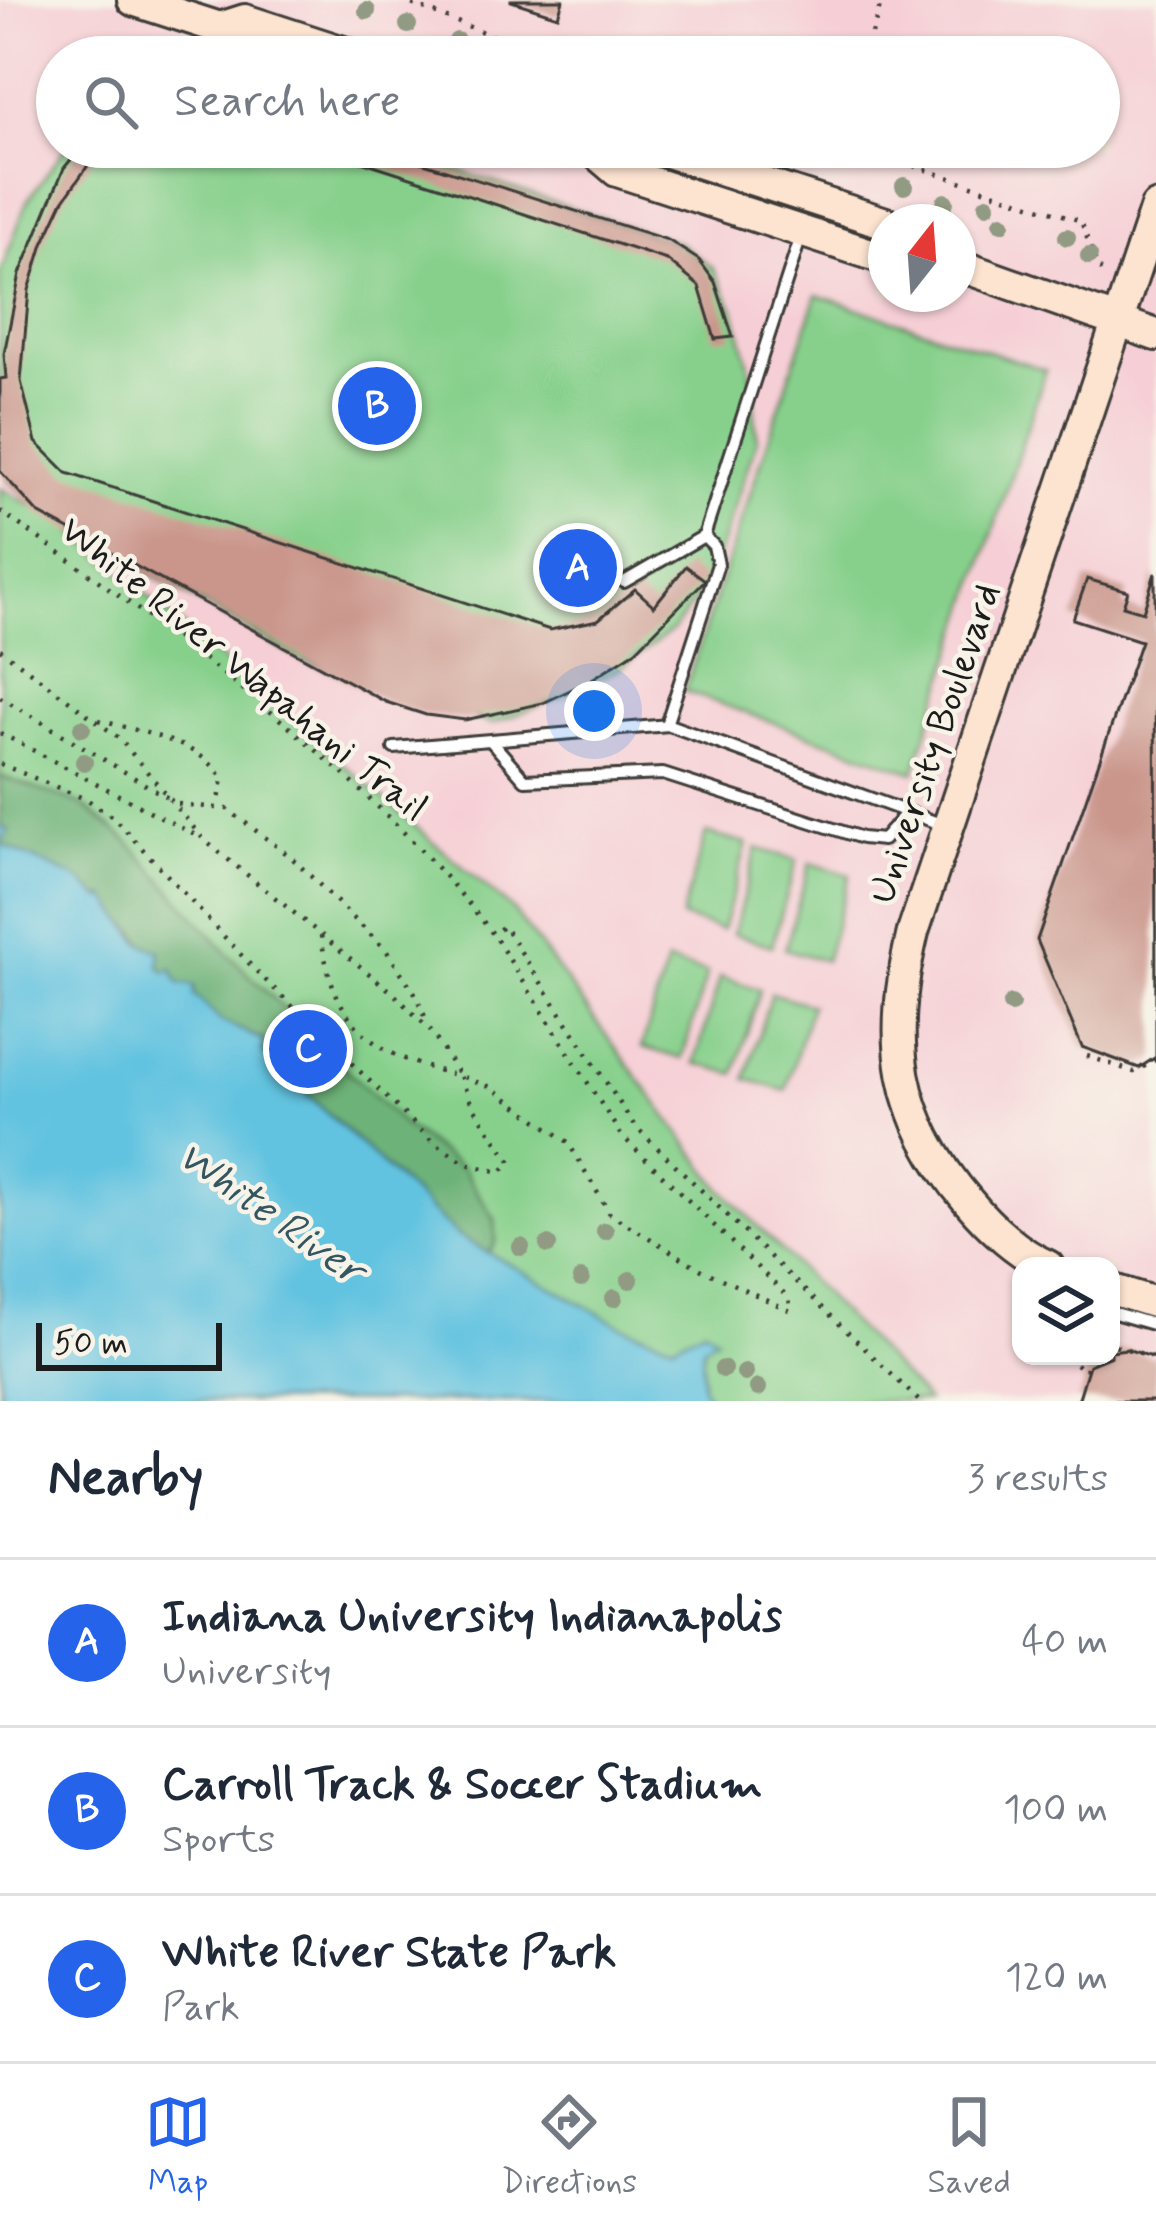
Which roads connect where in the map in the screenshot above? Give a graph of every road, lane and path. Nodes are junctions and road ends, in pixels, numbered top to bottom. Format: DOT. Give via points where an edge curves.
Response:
graph roads {
  1 [pos="133,0"];
  2 [pos="401,0"];
  3 [pos="882,0"];
  4 [pos="220,28"];
  5 [pos="227,36"];
  6 [pos="294,36"];
  7 [pos="484,36"];
  8 [pos="871,36"];
  9 [pos="614,168"];
  10 [pos="716,168"];
  11 [pos="921,168"];
  12 [pos="813,200"];
  13 [pos="1156,207"];
  14 [pos="868,217"];
  15 [pos="802,231"];
  16 [pos="868,253"];
  17 [pos="1098,269"];
  18 [pos="976,272"];
  19 [pos="1118,321"];
  20 [pos="1156,335"];
  21 [pos="0,511"];
  22 [pos="704,536"];
  23 [pos="624,582"];
  24 [pos="0,649"];
  25 [pos="0,698"];
  26 [pos="93,718"];
  27 [pos="666,725"];
  28 [pos="0,733"];
  29 [pos="491,741"];
  30 [pos="394,748"];
  31 [pos="0,764"];
  32 [pos="177,804"];
  33 [pos="218,807"];
  34 [pos="907,812"];
  35 [pos="950,827"];
  36 [pos="204,840"];
  37 [pos="320,932"];
  38 [pos="494,934"];
  39 [pos="430,1030"];
  40 [pos="1087,1056"];
  41 [pos="1156,1060"];
  42 [pos="460,1076"];
  43 [pos="1036,1257"];
  44 [pos="1120,1292"];
  45 [pos="1156,1303"];
  46 [pos="1120,1315"];
  47 [pos="1156,1325"];
  48 [pos="1120,1348"];
  49 [pos="1156,1358"];
  50 [pos="919,1401"];
  1 -- 4 [label="street"];
  2 -- 7 [label="path"];
  3 -- 8 [label="path"];
  4 -- 5 [label="street"];
  4 -- 6 [label="street" via="245,20"];
  9 -- 15 [label="street"];
  10 -- 12 [label="street"];
  11 -- 17 [label="path" via="1081,221"];
  12 -- 14 [label="street"];
  12 -- 15 [label="lane"];
  13 -- 19 [label="street, University Boulevard"];
  15 -- 16 [label="street"];
  15 -- 22 [label="lane"];
  18 -- 19 [label="street"];
  19 -- 20 [label="street"];
  19 -- 35 [label="street, University Boulevard"];
  21 -- 38 [label="path, White River Wapahani Trail" via="153,622 339,775 426,854"];
  22 -- 23 [label="lane"];
  22 -- 27 [label="lane" via="718,564"];
  24 -- 26 [label="path"];
  25 -- 32 [label="path"];
  26 -- 32 [label="path"];
  26 -- 33 [label="path" via="214,765 223,778"];
  27 -- 29 [label="lane"];
  27 -- 34 [label="lane"];
  28 -- 36 [label="path"];
  29 -- 30 [label="lane"];
  29 -- 34 [label="lane" via="524,780 663,773 862,838 883,840"];
  31 -- 42 [label="path" via="114,818 257,972 433,1142 466,1164 500,1172 511,1162"];
  32 -- 33 [label="path"];
  32 -- 36 [label="path"];
  33 -- 39 [label="path" via="256,828 349,909 415,993"];
  34 -- 35 [label="lane"];
  35 -- 43 [label="street, University Boulevard" via="900,986 907,1093 932,1160 982,1218"];
  36 -- 37 [label="path"];
  37 -- 39 [label="path"];
  37 -- 42 [label="path" via="337,999 359,1028 402,1063"];
  38 -- 42 [label="path" via="621,1135 789,1298 791,1312 610,1214 568,1142 491,1087"];
  38 -- 50 [label="path, White River Wapahani Trail" via="504,926 634,1125"];
  39 -- 42 [label="path"];
  40 -- 41 [label="path" via="1134,1072"];
  44 -- 45 [label="street"];
  46 -- 47 [label="lane"];
  48 -- 49 [label="path"];
}
